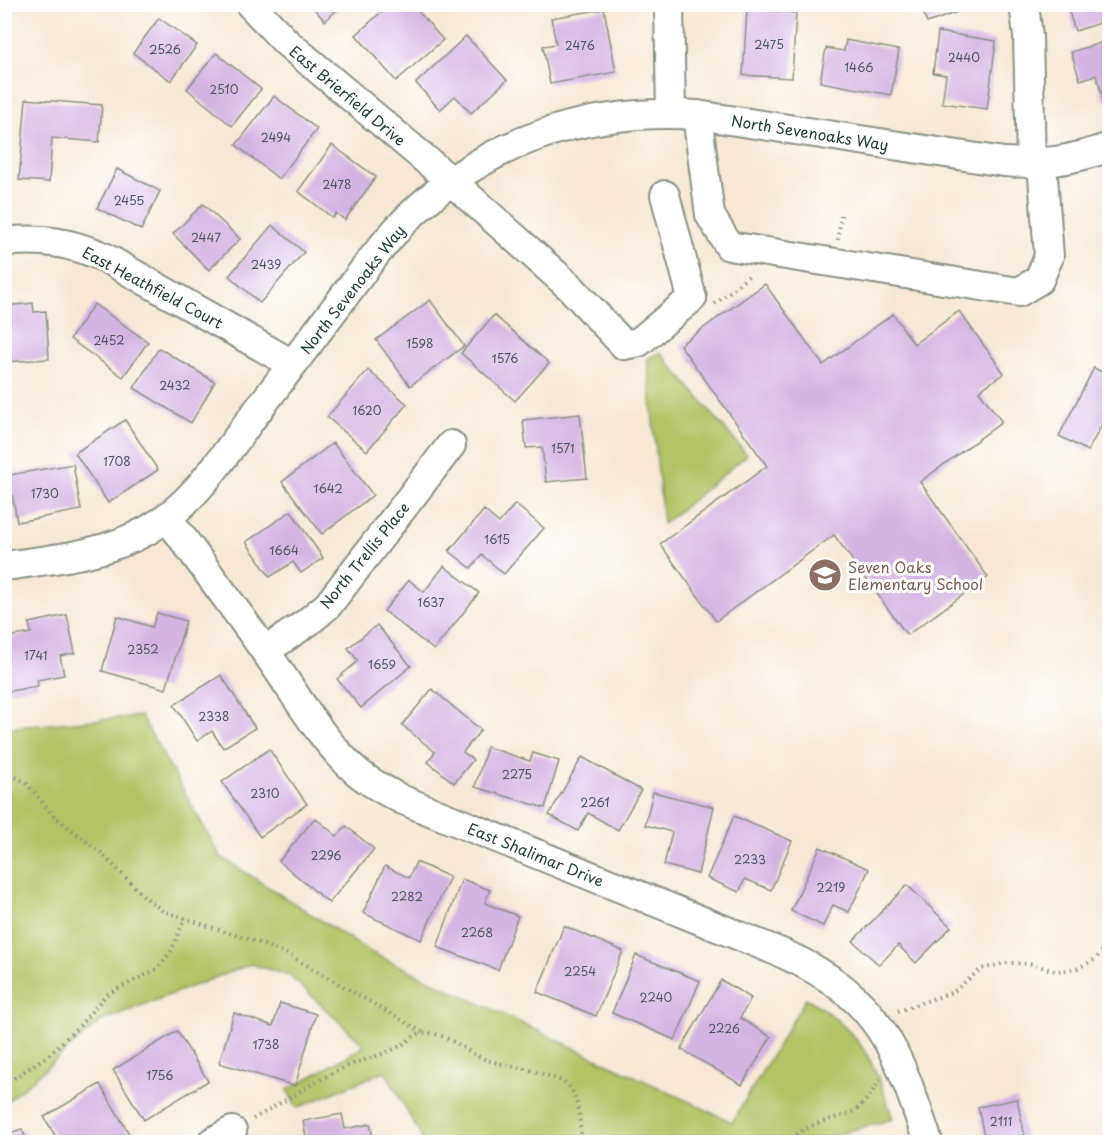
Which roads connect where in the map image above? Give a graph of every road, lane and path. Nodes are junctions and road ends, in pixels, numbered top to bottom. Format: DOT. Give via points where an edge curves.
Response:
graph roads {
  1 [pos="250,4"];
  2 [pos="669,4"];
  3 [pos="1024,4"];
  4 [pos="684,114"];
  5 [pos="1110,147"];
  6 [pos="1037,163"];
  7 [pos="451,181"];
  8 [pos="665,195"];
  9 [pos="4,242"];
  10 [pos="752,273"];
  11 [pos="710,306"];
  12 [pos="292,364"];
  13 [pos="451,445"];
  14 [pos="167,517"];
  15 [pos="4,566"];
  16 [pos="265,651"];
  17 [pos="4,774"];
  18 [pos="185,918"];
  19 [pos="1110,945"];
  20 [pos="877,1023"];
  21 [pos="424,1033"];
  22 [pos="897,1056"];
  23 [pos="4,1085"];
  24 [pos="222,1137"];
  25 [pos="582,1143"];
  26 [pos="787,1143"];
  27 [pos="927,1143"];
  1 -- 7 [label="street, East Brierfield Drive" via="286,42"];
  2 -- 4 [label="street"];
  3 -- 6 [label="street"];
  4 -- 6 [label="street, North Sevenoaks Way" via="1004,162"];
  4 -- 6 [label="street" via="710,215 729,246 1019,292 1039,280 1049,256"];
  4 -- 7 [label="street, North Sevenoaks Way" via="645,114 567,126 494,154"];
  5 -- 6 [label="street, North Sevenoaks Way" via="1083,156"];
  7 -- 8 [label="street, East Brierfield Drive" via="575,292 624,345 639,342 692,298"];
  7 -- 12 [label="street, North Sevenoaks Way" via="392,235"];
  9 -- 12 [label="street, East Heathfield Court" via="55,241 81,247"];
  10 -- 11 [label="path"];
  12 -- 14 [label="street, North Sevenoaks Way" via="205,480"];
  13 -- 16 [label="street, North Trellis Place" via="328,605"];
  14 -- 15 [label="street, North Sevenoaks Way" via="149,530 97,552"];
  14 -- 16 [label="street, East Shalimar Drive"];
  16 -- 20 [label="street, East Shalimar Drive" via="322,734 358,772 380,788 809,965 851,995"];
  17 -- 18 [label="path" via="27,784 54,816 106,857 145,897 163,911"];
  18 -- 21 [label="path" via="287,954"];
  18 -- 23 [label="path" via="171,951 157,969 106,994 50,1054"];
  19 -- 20 [label="path" via="1096,959 1076,969 1055,971 1016,963 981,969 953,992 891,1014"];
  20 -- 22 [label="street, East Shalimar Drive"];
  21 -- 24 [label="path" via="337,1070"];
  21 -- 25 [label="path" via="450,1040 476,1056 558,1080 570,1088"];
  22 -- 26 [label="path" via="858,1109 808,1127"];
  22 -- 27 [label="street, East Shalimar Drive"];
}
